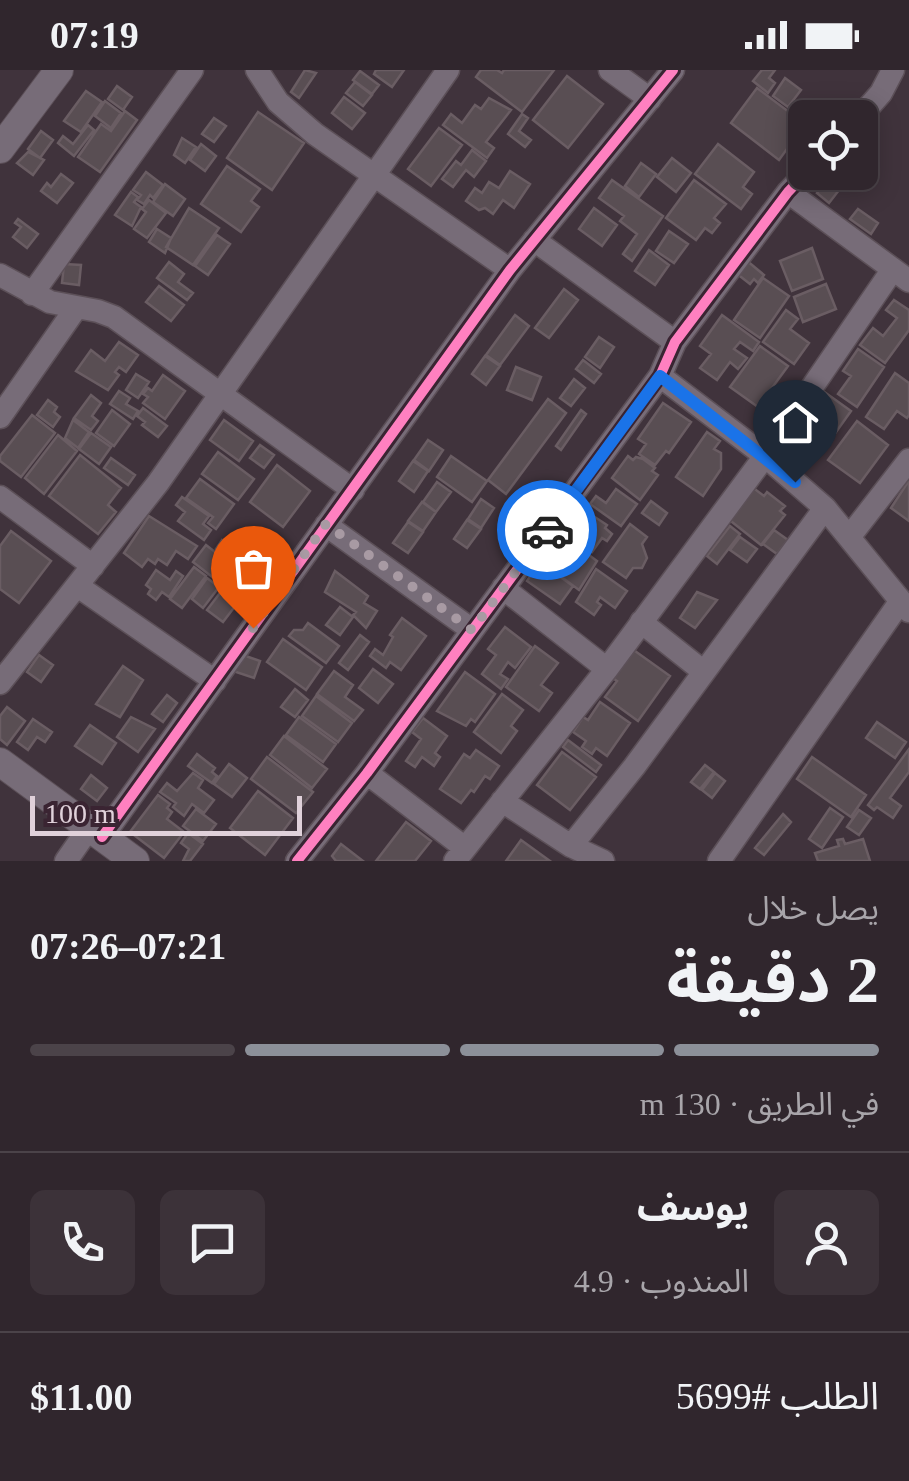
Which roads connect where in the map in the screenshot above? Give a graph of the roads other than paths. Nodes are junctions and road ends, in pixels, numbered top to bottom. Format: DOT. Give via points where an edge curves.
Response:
graph roads {
  1 [pos="60,70"];
  2 [pos="192,70"];
  3 [pos="448,70"];
  4 [pos="610,70"];
  5 [pos="673,70"];
  6 [pos="893,70"];
  7 [pos="258,71"];
  8 [pos="650,99"];
  9 [pos="876,100"];
  10 [pos="0,149"];
  11 [pos="372,175"];
  12 [pos="788,192"];
  13 [pos="534,240"];
  14 [pos="510,270"];
  15 [pos="0,275"];
  16 [pos="901,275"];
  17 [pos="32,294"];
  18 [pos="76,308"];
  19 [pos="675,342"];
  20 [pos="660,376"];
  21 [pos="222,396"];
  22 [pos="0,417"];
  23 [pos="765,456"];
  24 [pos="909,460"];
  25 [pos="353,490"];
  26 [pos="0,496"];
  27 [pos="825,508"];
  28 [pos="326,524"];
  29 [pos="850,536"];
  30 [pos="93,566"];
  31 [pos="79,588"];
  32 [pos="503,588"];
  33 [pos="904,606"];
  34 [pos="642,622"];
  35 [pos="472,630"];
  36 [pos="606,668"];
  37 [pos="704,672"];
  38 [pos="214,681"];
  39 [pos="0,683"];
  40 [pos="0,762"];
  41 [pos="367,773"];
  42 [pos="502,801"];
  43 [pos="96,833"];
  44 [pos="571,846"];
  45 [pos="460,854"];
  46 [pos="66,861"];
  47 [pos="135,861"];
  48 [pos="297,861"];
  49 [pos="603,861"];
  50 [pos="720,861"];
  1 -- 10 [label="street"];
  2 -- 17 [label="street"];
  3 -- 11 [label="street"];
  4 -- 8 [label="street"];
  5 -- 8 [label="street"];
  6 -- 9 [label="street"];
  7 -- 11 [label="street" via="278,102"];
  8 -- 13 [label="street"];
  11 -- 14 [label="street"];
  11 -- 21 [label="street"];
  12 -- 16 [label="street"];
  12 -- 19 [label="street"];
  13 -- 14 [label="street"];
  13 -- 19 [label="street"];
  14 -- 25 [label="street"];
  15 -- 17 [label="street"];
  16 -- 23 [label="street"];
  17 -- 18 [label="street"];
  18 -- 21 [label="street" via="114,317"];
  18 -- 22 [label="street"];
  19 -- 20 [label="street"];
  20 -- 23 [label="street"];
  20 -- 32 [label="street"];
  21 -- 25 [label="street"];
  21 -- 30 [label="street"];
  23 -- 27 [label="street"];
  23 -- 34 [label="street"];
  24 -- 29 [label="street"];
  25 -- 28 [label="street"];
  26 -- 30 [label="street"];
  27 -- 29 [label="street"];
  27 -- 37 [label="street"];
  28 -- 35 [label="street"];
  28 -- 38 [label="street"];
  29 -- 33 [label="street"];
  30 -- 31 [label="street"];
  31 -- 38 [label="street"];
  31 -- 39 [label="street"];
  32 -- 35 [label="street"];
  32 -- 36 [label="street"];
  33 -- 50 [label="street"];
  34 -- 36 [label="street"];
  34 -- 37 [label="street"];
  35 -- 41 [label="street"];
  36 -- 42 [label="street"];
  37 -- 44 [label="street"];
  38 -- 43 [label="street"];
  40 -- 43 [label="street"];
  41 -- 45 [label="street"];
  41 -- 48 [label="street"];
  42 -- 44 [label="street"];
  42 -- 45 [label="street"];
  43 -- 46 [label="street"];
  43 -- 47 [label="street"];
  44 -- 49 [label="street"];
}
